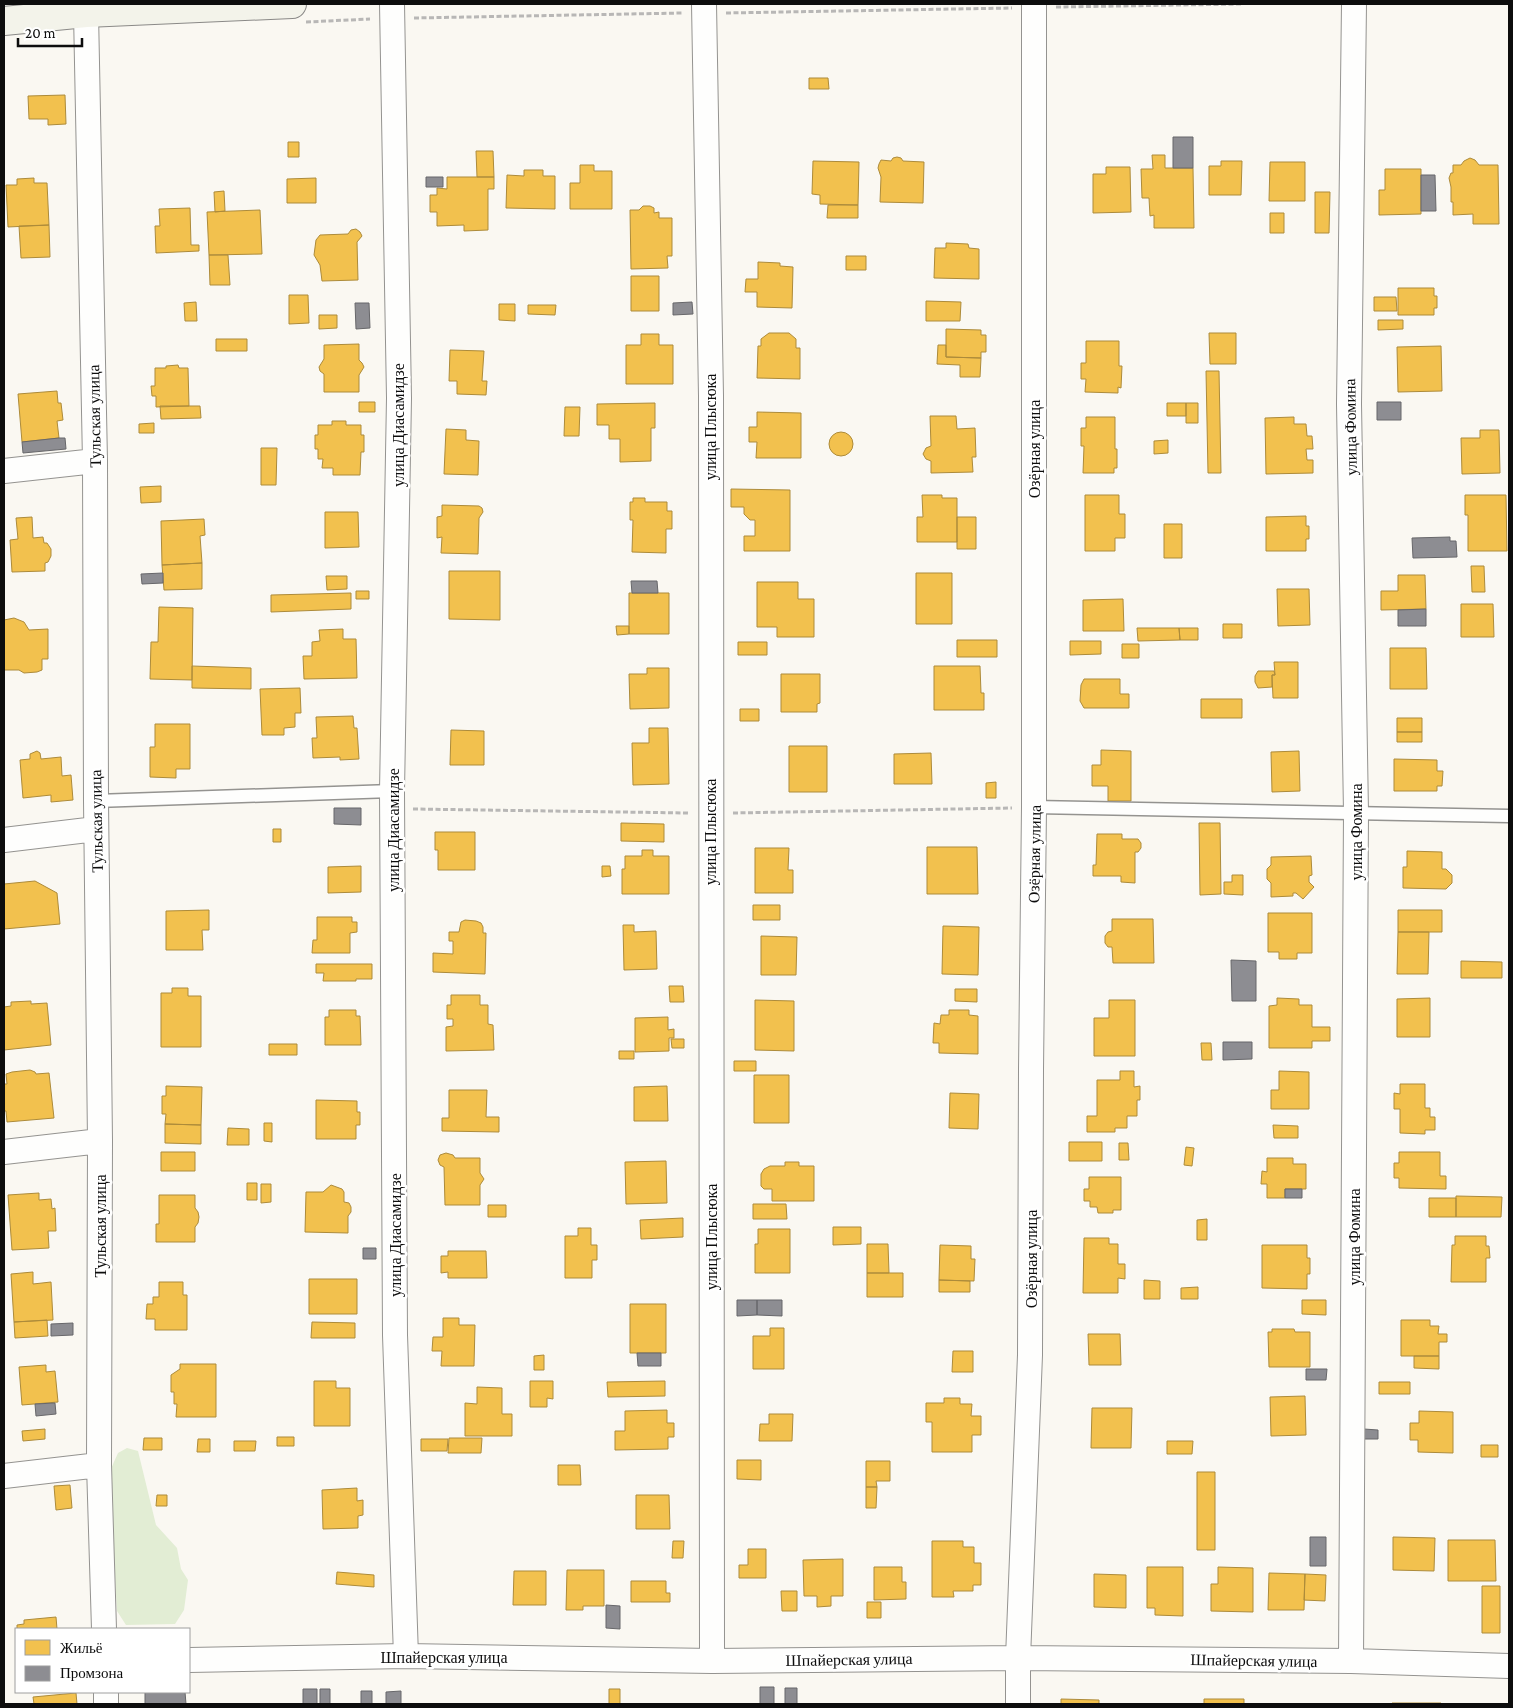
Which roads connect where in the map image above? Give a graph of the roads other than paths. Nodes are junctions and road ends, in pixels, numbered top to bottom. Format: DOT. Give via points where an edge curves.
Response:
graph roads {
  1 [pos="1354,4"];
  2 [pos="1034,6"];
  3 [pos="704,8"];
  4 [pos="392,11"];
  5 [pos="86,13"];
  6 [pos="297,13"];
  7 [pos="4,21"];
  8 [pos="95,461"];
  9 [pos="4,470"];
  10 [pos="392,791"];
  11 [pos="96,801"];
  12 [pos="1034,807"];
  13 [pos="1356,812"];
  14 [pos="1509,816"];
  15 [pos="96,830"];
  16 [pos="4,840"];
  17 [pos="100,1141"];
  18 [pos="4,1152"];
  19 [pos="99,1465"];
  20 [pos="4,1476"];
  21 [pos="104,1628"];
  22 [pos="406,1656"];
  23 [pos="1018,1658"];
  24 [pos="190,1660"];
  25 [pos="712,1661"];
  26 [pos="1351,1661"];
  27 [pos="1509,1666"];
  28 [pos="1018,1704"];
  1 -- 13 [label="street, улица Фомина" via="1349,404"];
  2 -- 12 [label="street, Озёрная улица"];
  3 -- 25 [label="street, улица Плысюка" via="710,396"];
  4 -- 10 [label="street, улица Диасамидзе" via="399,398"];
  5 -- 6 [label="main road"];
  5 -- 7 [label="main road"];
  5 -- 8 [label="street, Тульская улица"];
  8 -- 9 [label="street"];
  8 -- 11 [label="street, Тульская улица"];
  10 -- 11 [label="lane"];
  10 -- 22 [label="street, улица Диасамидзе" via="395,1335"];
  11 -- 15 [label="street, Тульская улица"];
  12 -- 13 [label="lane"];
  12 -- 23 [label="street, Озёрная улица" via="1030,1356"];
  13 -- 14 [label="lane"];
  13 -- 26 [label="street, улица Фомина"];
  15 -- 16 [label="street"];
  15 -- 17 [label="street, Тульская улица"];
  17 -- 18 [label="street"];
  17 -- 19 [label="street, Тульская улица"];
  19 -- 20 [label="street"];
  19 -- 21 [label="street, Тульская улица"];
  22 -- 24 [label="street, Шпайерская улица"];
  22 -- 25 [label="street, Шпайерская улица"];
  23 -- 25 [label="street, Шпайерская улица"];
  23 -- 26 [label="street, Шпайерская улица"];
  23 -- 28 [label="street, Озёрная улица"];
  26 -- 27 [label="street, Шпайерская улица"];
}
